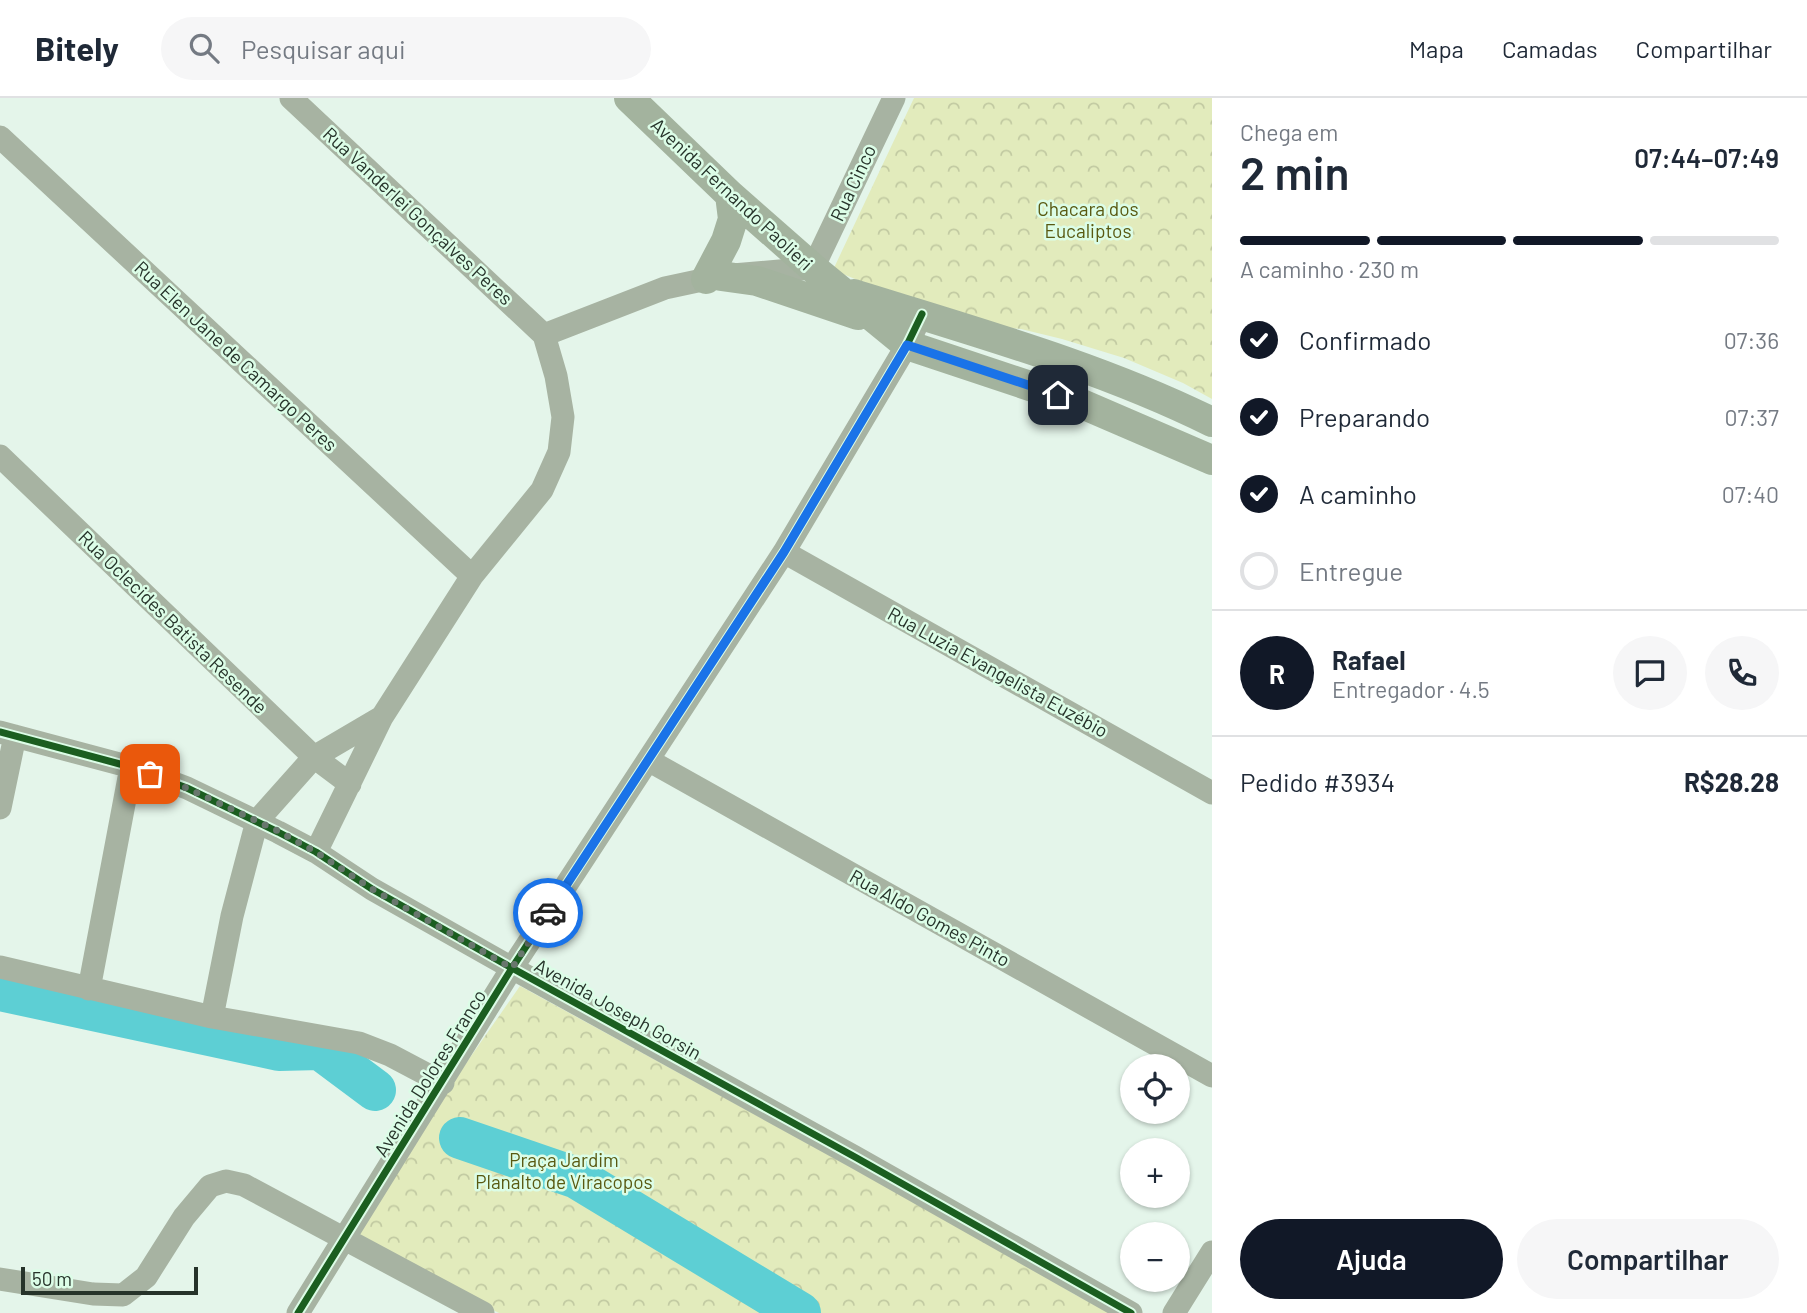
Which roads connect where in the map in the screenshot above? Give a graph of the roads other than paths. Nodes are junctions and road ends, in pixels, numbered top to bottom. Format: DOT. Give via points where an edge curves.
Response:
graph roads {
  1 [pos="291,98"];
  2 [pos="629,98"];
  3 [pos="894,98"];
  4 [pos="0,137"];
  5 [pos="730,195"];
  6 [pos="813,268"];
  7 [pos="713,277"];
  8 [pos="837,288"];
  9 [pos="922,314"];
  10 [pos="883,325"];
  11 [pos="544,335"];
  12 [pos="907,345"];
  13 [pos="1212,422"];
  14 [pos="0,456"];
  15 [pos="1212,460"];
  16 [pos="784,552"];
  17 [pos="472,576"];
  18 [pos="382,717"];
  19 [pos="7,734"];
  20 [pos="314,757"];
  21 [pos="648,760"];
  22 [pos="131,766"];
  23 [pos="350,784"];
  24 [pos="1212,793"];
  25 [pos="0,808"];
  26 [pos="257,821"];
  27 [pos="316,852"];
  28 [pos="0,967"];
  29 [pos="512,968"];
  30 [pos="89,989"];
  31 [pos="212,1017"];
  32 [pos="1212,1076"];
  33 [pos="443,1083"];
  34 [pos="343,1239"];
  35 [pos="1212,1252"];
  36 [pos="0,1279"];
  37 [pos="298,1313"];
  38 [pos="483,1313"];
  39 [pos="1131,1313"];
  40 [pos="1174,1313"];
  1 -- 11 [label="street, Rua Vanderlei Gonçalves Peres"];
  2 -- 5 [label="main road, Avenida Fernando Paolieri"];
  3 -- 6 [label="street, Rua Cinco"];
  4 -- 17 [label="street, Rua Elen Jane de Camargo Peres"];
  5 -- 6 [label="main road, Avenida Fernando Paolieri"];
  5 -- 7 [label="main road" via="733,219"];
  6 -- 7 [label="street"];
  6 -- 8 [label="main road, Avenida Fernando Paolieri"];
  7 -- 10 [label="main road" via="757,281"];
  7 -- 11 [label="street" via="665,288"];
  8 -- 9 [label="main road, Avenida Fernando Paolieri"];
  8 -- 10 [label="main road, Avenida Fernando Paolieri"];
  9 -- 12 [label="street, Avenida Dolores Franco"];
  9 -- 13 [label="main road, Avenida Fernando Paolieri" via="1133,387"];
  10 -- 12 [label="main road, Avenida Fernando Paolieri"];
  11 -- 17 [label="street" via="563,417 559,452 542,490"];
  12 -- 15 [label="main road, Avenida Fernando Paolieri" via="1075,401"];
  12 -- 16 [label="street, Avenida Dolores Franco"];
  14 -- 20 [label="street, Rua Oclecides Batista Resende"];
  16 -- 21 [label="street, Avenida Dolores Franco"];
  16 -- 24 [label="street, Rua Luzia Evangelista Euzébio"];
  17 -- 18 [label="street"];
  18 -- 20 [label="street"];
  18 -- 23 [label="street"];
  19 -- 22 [label="street, Avenida Joseph Gorsin"];
  19 -- 25 [label="street"];
  20 -- 23 [label="street, Rua Oclecides Batista Resende"];
  20 -- 26 [label="street"];
  21 -- 29 [label="street, Avenida Dolores Franco"];
  21 -- 32 [label="street, Rua Aldo Gomes Pinto"];
  22 -- 26 [label="street, Avenida Joseph Gorsin"];
  22 -- 30 [label="street"];
  23 -- 27 [label="street"];
  26 -- 27 [label="street, Avenida Joseph Gorsin"];
  26 -- 31 [label="street"];
  27 -- 29 [label="street, Avenida Joseph Gorsin"];
  28 -- 30 [label="street"];
  29 -- 33 [label="street, Avenida Dolores Franco"];
  29 -- 39 [label="street, Avenida Joseph Gorsin"];
  30 -- 31 [label="street"];
  31 -- 33 [label="street" via="359,1043"];
  33 -- 34 [label="street, Avenida Dolores Franco"];
  34 -- 36 [label="street" via="244,1185 226,1181 210,1186 146,1277 123,1295"];
  34 -- 37 [label="street, Avenida Dolores Franco"];
  34 -- 38 [label="street"];
  35 -- 40 [label="street"];
}
